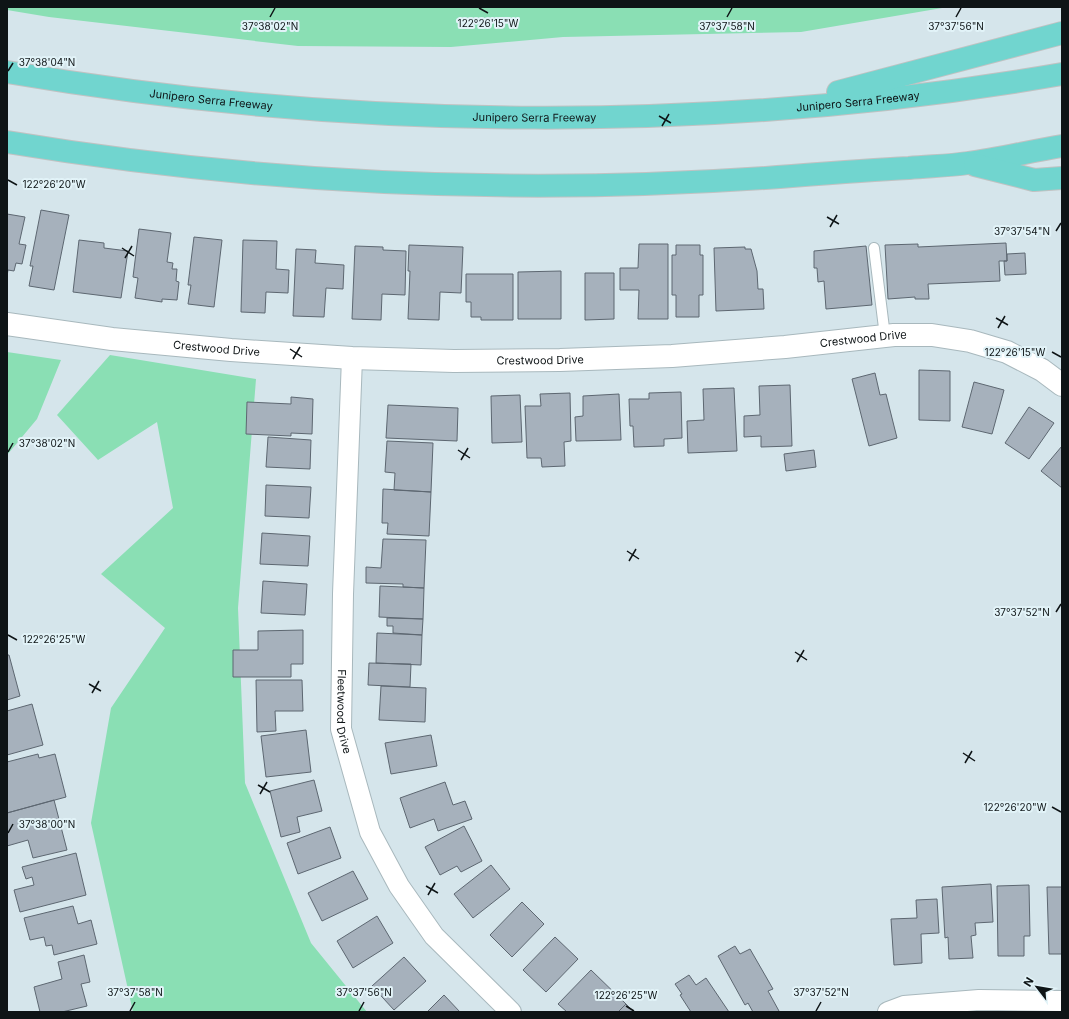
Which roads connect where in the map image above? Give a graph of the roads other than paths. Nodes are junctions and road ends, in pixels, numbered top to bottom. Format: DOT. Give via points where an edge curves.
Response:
graph roads {
  1 [pos="1062,33"];
  2 [pos="7,72"];
  3 [pos="1062,74"];
  4 [pos="776,109"];
  5 [pos="7,142"];
  6 [pos="1062,146"];
  7 [pos="968,163"];
  8 [pos="1062,178"];
  9 [pos="874,248"];
  10 [pos="7,324"];
  11 [pos="885,336"];
  12 [pos="352,358"];
  13 [pos="1062,385"];
  14 [pos="1062,1001"];
  15 [pos="511,1012"];
  16 [pos="888,1012"];
  1 -- 4 [label="highway"];
  2 -- 4 [label="highway, Junipero Serra Freeway" via="204,100 406,114 589,117"];
  3 -- 4 [label="highway, Junipero Serra Freeway" via="915,95"];
  5 -- 7 [label="highway" via="119,159 254,174 481,186 699,182"];
  6 -- 7 [label="highway"];
  7 -- 8 [label="highway" via="1034,180"];
  9 -- 11 [label="lane"];
  10 -- 12 [label="street, Crestwood Drive" via="112,339"];
  11 -- 12 [label="street, Crestwood Drive" via="672,356 454,361"];
  11 -- 13 [label="street, Crestwood Drive" via="932,335 977,343 1007,352 1042,370"];
  12 -- 15 [label="street, Fleetwood Drive" via="343,594 341,729 370,832 399,886 434,936"];
  14 -- 16 [label="street" via="979,1000 904,1006"];
}
